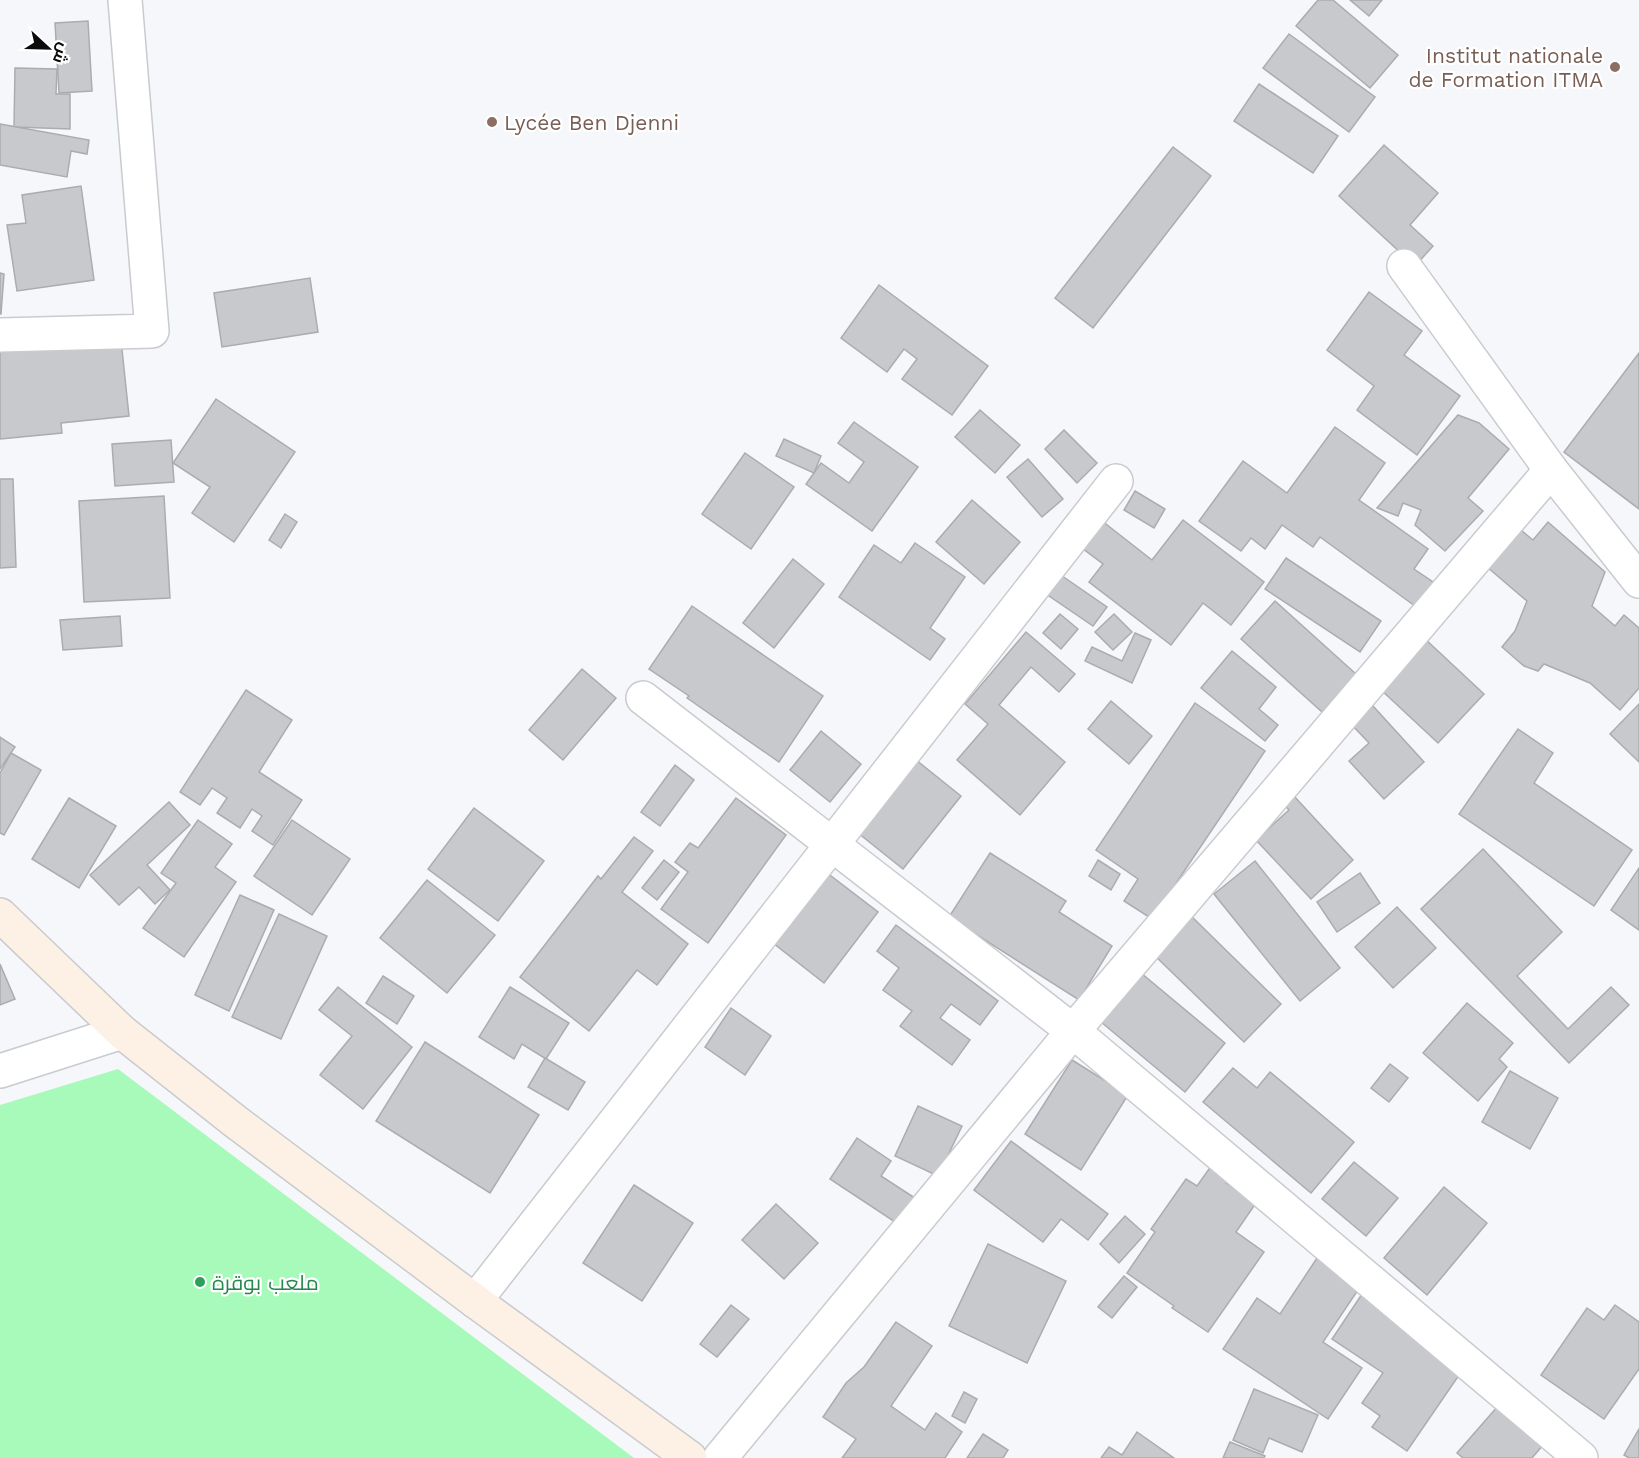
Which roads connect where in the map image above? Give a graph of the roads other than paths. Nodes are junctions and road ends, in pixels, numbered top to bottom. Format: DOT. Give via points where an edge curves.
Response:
graph roads {
  1 [pos="125,0"];
  2 [pos="1404,266"];
  3 [pos="0,335"];
  4 [pos="1551,470"];
  5 [pos="1116,481"];
  6 [pos="1639,580"];
  7 [pos="643,698"];
  8 [pos="831,845"];
  9 [pos="0,915"];
  10 [pos="1073,1031"];
  11 [pos="122,1032"];
  12 [pos="0,1071"];
  13 [pos="475,1301"];
  14 [pos="690,1458"];
  15 [pos="720,1458"];
  16 [pos="1581,1458"];
  1 -- 3 [label="street" via="152,331"];
  2 -- 4 [label="street"];
  4 -- 6 [label="street"];
  4 -- 10 [label="street"];
  5 -- 8 [label="street"];
  7 -- 8 [label="street"];
  8 -- 10 [label="street"];
  8 -- 13 [label="street"];
  9 -- 11 [label="main road"];
  10 -- 15 [label="street"];
  10 -- 16 [label="street"];
  11 -- 12 [label="street"];
  11 -- 13 [label="main road"];
  13 -- 14 [label="main road"];
}
